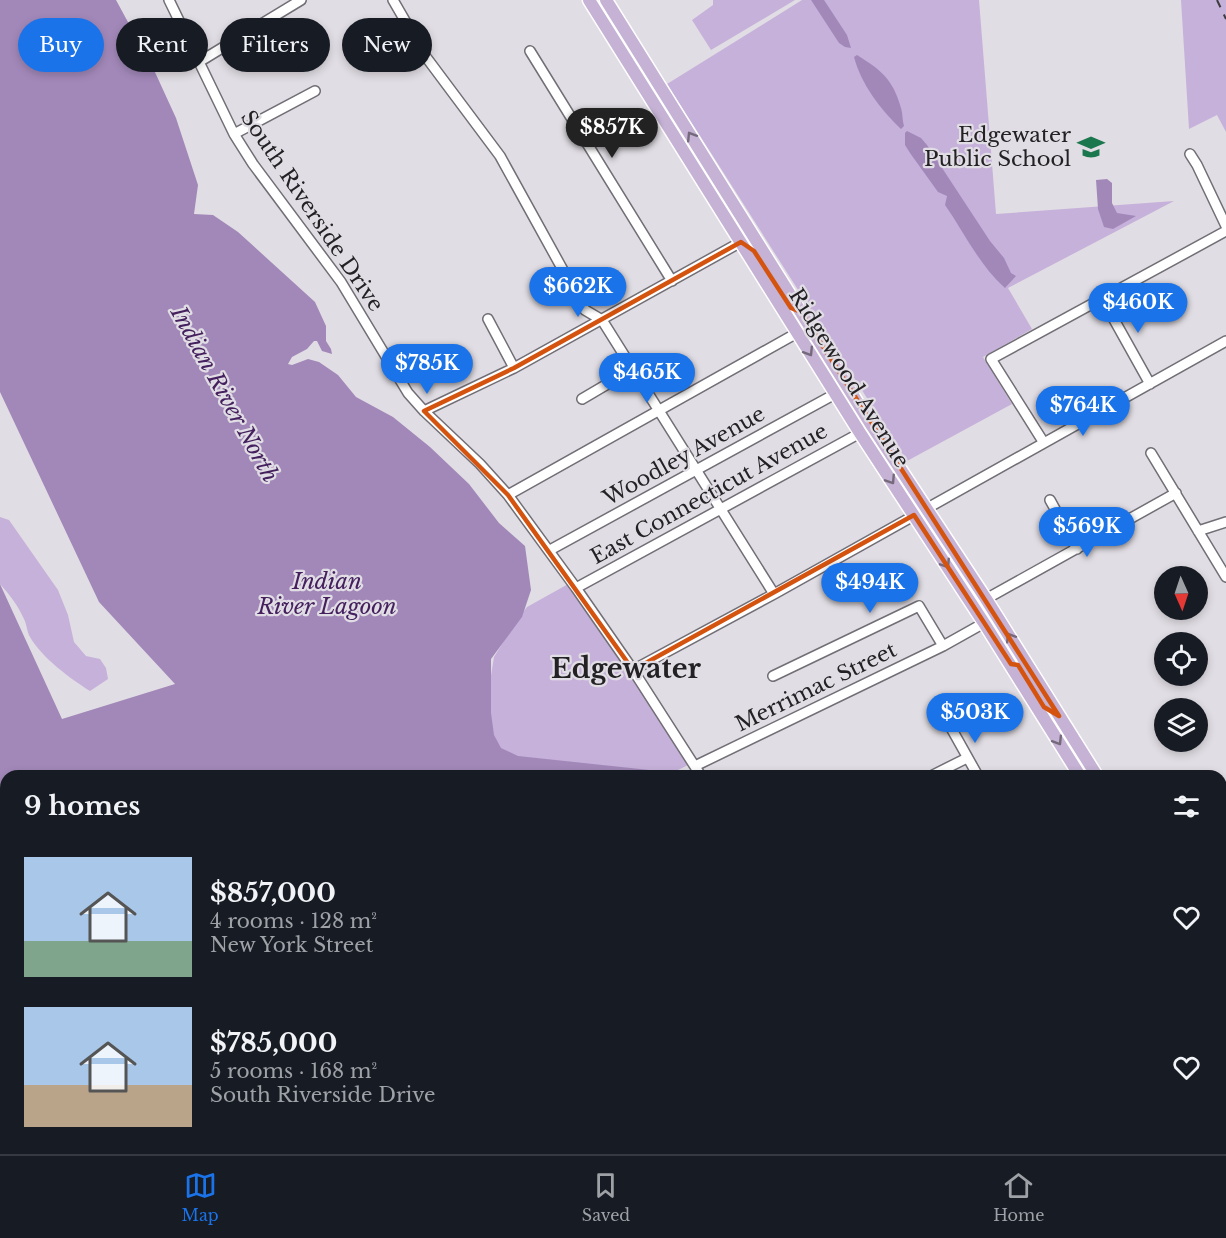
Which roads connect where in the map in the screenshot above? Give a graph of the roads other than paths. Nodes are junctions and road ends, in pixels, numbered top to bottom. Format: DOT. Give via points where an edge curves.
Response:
graph roads {
  1 [pos="169,0"];
  2 [pos="301,0"];
  3 [pos="393,0"];
  4 [pos="589,0"];
  5 [pos="607,1"];
  6 [pos="599,16"];
  7 [pos="178,18"];
  8 [pos="530,51"];
  9 [pos="208,57"];
  10 [pos="204,72"];
  11 [pos="657,82"];
  12 [pos="315,91"];
  13 [pos="234,134"];
  14 [pos="684,151"];
  15 [pos="1190,154"];
  16 [pos="747,226"];
  17 [pos="1226,226"];
  18 [pos="1226,231"];
  19 [pos="742,245"];
  20 [pos="672,281"];
  21 [pos="1102,298"];
  22 [pos="801,312"];
  23 [pos="488,320"];
  24 [pos="602,320"];
  25 [pos="797,333"];
  26 [pos="1226,341"];
  27 [pos="514,368"];
  28 [pos="633,369"];
  29 [pos="1150,384"];
  30 [pos="836,394"];
  31 [pos="582,399"];
  32 [pos="424,411"];
  33 [pos="660,412"];
  34 [pos="860,433"];
  35 [pos="1044,443"];
  36 [pos="1151,453"];
  37 [pos="695,471"];
  38 [pos="1176,493"];
  39 [pos="508,495"];
  40 [pos="1050,500"];
  41 [pos="926,508"];
  42 [pos="720,509"];
  43 [pos="914,515"];
  44 [pos="1226,522"];
  45 [pos="1198,531"];
  46 [pos="1077,549"];
  47 [pos="550,550"];
  48 [pos="1226,577"];
  49 [pos="576,588"];
  50 [pos="774,594"];
  51 [pos="986,599"];
  52 [pos="984,622"];
  53 [pos="943,646"];
  54 [pos="1011,664"];
  55 [pos="633,670"];
  56 [pos="773,676"];
  57 [pos="1059,716"];
  58 [pos="950,726"];
  59 [pos="967,758"];
  60 [pos="695,766"];
  61 [pos="697,770"];
  62 [pos="943,770"];
  63 [pos="974,770"];
  64 [pos="1076,770"];
  65 [pos="1093,770"];
  1 -- 7 [label="street, South Riverside Drive"];
  2 -- 9 [label="street"];
  3 -- 24 [label="street" via="426,57 500,156 585,310"];
  4 -- 6 [label="main road, Ridgewood Avenue"];
  5 -- 11 [label="main road, Ridgewood Avenue"];
  6 -- 11 [label="main road" via="613,24 644,74"];
  6 -- 14 [label="main road, Ridgewood Avenue"];
  8 -- 20 [label="street"];
  10 -- 13 [label="street, South Riverside Drive"];
  16 -- 11 [label="main road, Ridgewood Avenue, one-way"];
  12 -- 13 [label="street"];
  13 -- 32 [label="street, South Riverside Drive" via="341,282 388,363"];
  14 -- 16 [label="main road" via="694,157 735,221"];
  14 -- 19 [label="main road, Ridgewood Avenue"];
  15 -- 17 [label="street"];
  16 -- 22 [label="main road, Ridgewood Avenue"];
  18 -- 21 [label="street"];
  19 -- 20 [label="street"];
  19 -- 22 [label="main road" via="754,251 790,308"];
  19 -- 25 [label="main road, Ridgewood Avenue"];
  20 -- 24 [label="street"];
  21 -- 29 [label="street"];
  21 -- 35 [label="street" via="991,359"];
  22 -- 41 [label="main road, Ridgewood Avenue"];
  23 -- 27 [label="street"];
  24 -- 27 [label="street"];
  24 -- 28 [label="street"];
  25 -- 30 [label="main road, Ridgewood Avenue, one-way"];
  25 -- 33 [label="street"];
  26 -- 29 [label="street"];
  27 -- 32 [label="street"];
  28 -- 31 [label="street"];
  28 -- 33 [label="street"];
  29 -- 35 [label="street"];
  30 -- 34 [label="main road, Ridgewood Avenue"];
  30 -- 37 [label="street, Woodley Avenue"];
  32 -- 39 [label="street, South Riverside Drive"];
  33 -- 37 [label="street"];
  33 -- 39 [label="street"];
  34 -- 42 [label="street, East Connecticut Avenue"];
  34 -- 43 [label="main road, Ridgewood Avenue, one-way"];
  35 -- 41 [label="street"];
  36 -- 38 [label="street"];
  37 -- 42 [label="street"];
  37 -- 47 [label="street, Woodley Avenue"];
  38 -- 45 [label="street"];
  38 -- 46 [label="street"];
  39 -- 47 [label="street, South Riverside Drive"];
  40 -- 46 [label="street"];
  41 -- 43 [label="street"];
  41 -- 51 [label="main road, Ridgewood Avenue"];
  42 -- 49 [label="street, East Connecticut Avenue"];
  42 -- 50 [label="street"];
  43 -- 50 [label="street"];
  43 -- 52 [label="main road, Ridgewood Avenue, one-way"];
  44 -- 45 [label="street"];
  45 -- 48 [label="street"];
  46 -- 51 [label="street"];
  47 -- 49 [label="street, South Riverside Drive"];
  49 -- 55 [label="street, South Riverside Drive"];
  50 -- 55 [label="street"];
  57 -- 51 [label="main road, Ridgewood Avenue, one-way"];
  52 -- 53 [label="street, Merrimac Street"];
  52 -- 54 [label="main road, Ridgewood Avenue"];
  53 -- 56 [label="street" via="919,606"];
  53 -- 60 [label="street, Merrimac Street"];
  54 -- 57 [label="main road" via="1020,668 1044,707"];
  54 -- 64 [label="main road, Ridgewood Avenue, one-way"];
  55 -- 60 [label="street, South Riverside Drive"];
  57 -- 65 [label="main road, Ridgewood Avenue"];
  58 -- 59 [label="street"];
  59 -- 62 [label="street"];
  59 -- 63 [label="street"];
  60 -- 61 [label="street, South Riverside Drive"];
}
